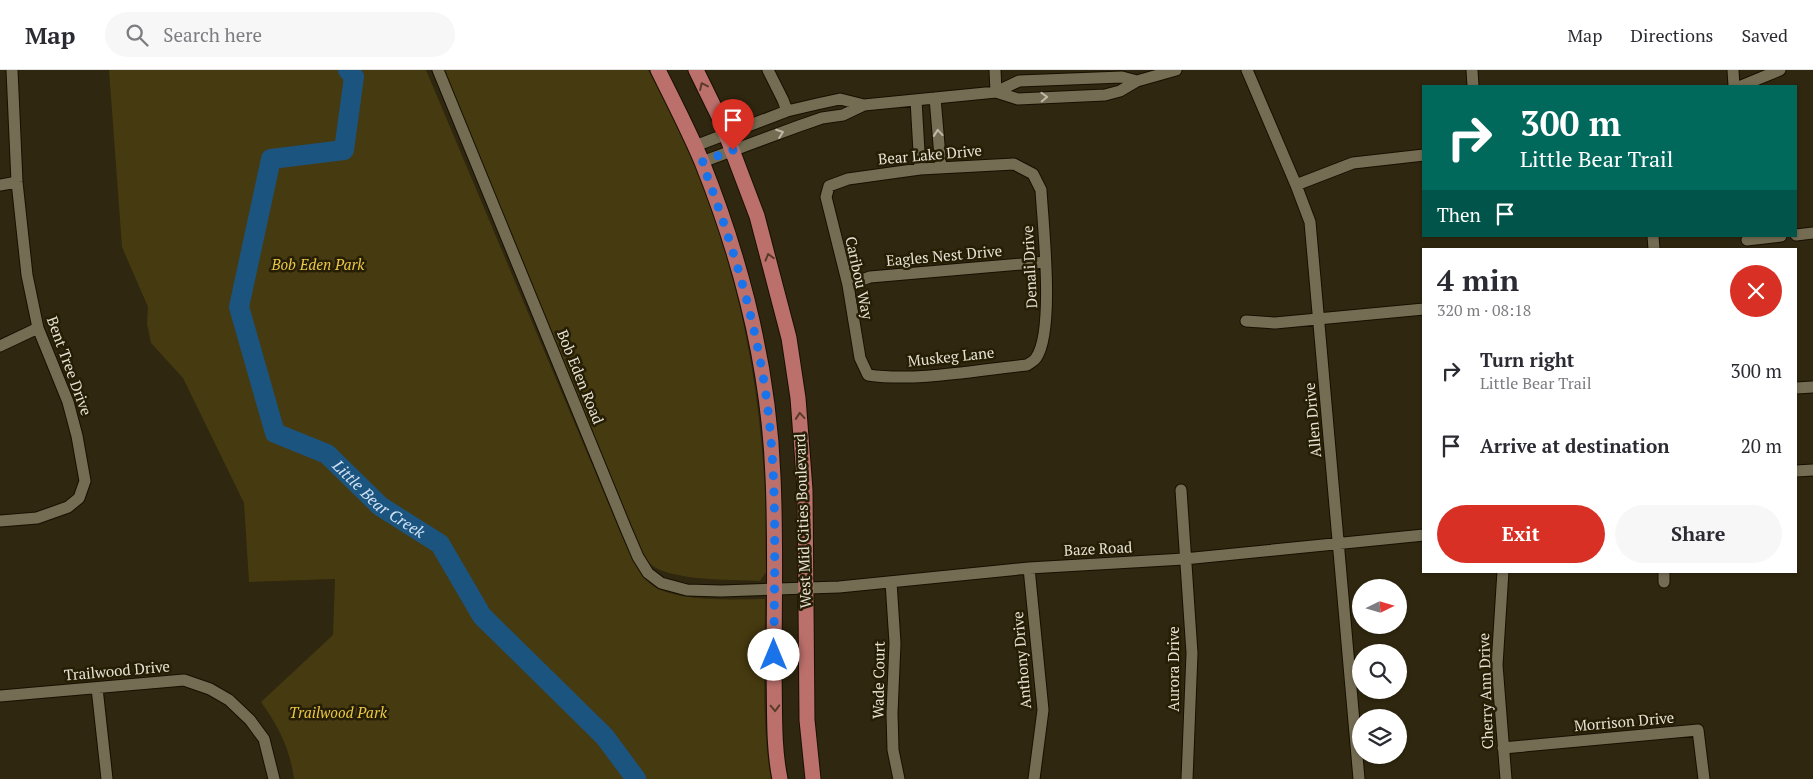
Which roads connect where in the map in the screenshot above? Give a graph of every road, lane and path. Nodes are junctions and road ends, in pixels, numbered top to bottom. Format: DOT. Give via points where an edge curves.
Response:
graph roads {
  1 [pos="12,70"];
  2 [pos="438,70"];
  3 [pos="658,70"];
  4 [pos="696,70"];
  5 [pos="768,70"];
  6 [pos="995,70"];
  7 [pos="1176,70"];
  8 [pos="1247,70"];
  9 [pos="1472,70"];
  10 [pos="1733,70"];
  11 [pos="1780,70"];
  12 [pos="1137,81"];
  13 [pos="1473,85"];
  14 [pos="1734,85"];
  15 [pos="1743,85"];
  16 [pos="996,92"];
  17 [pos="935,98"];
  18 [pos="916,100"];
  19 [pos="864,105"];
  20 [pos="787,111"];
  21 [pos="726,134"];
  22 [pos="695,146"];
  23 [pos="733,150"];
  24 [pos="1422,155"];
  25 [pos="702,162"];
  26 [pos="941,168"];
  27 [pos="920,169"];
  28 [pos="1033,174"];
  29 [pos="17,182"];
  30 [pos="0,185"];
  31 [pos="1296,185"];
  32 [pos="829,186"];
  33 [pos="1813,233"];
  34 [pos="1797,235"];
  35 [pos="1775,237"];
  36 [pos="1747,242"];
  37 [pos="1045,262"];
  38 [pos="848,285"];
  39 [pos="1422,309"];
  40 [pos="1320,318"];
  41 [pos="1246,320"];
  42 [pos="38,328"];
  43 [pos="0,346"];
  44 [pos="1035,360"];
  45 [pos="868,375"];
  46 [pos="1813,387"];
  47 [pos="1797,388"];
  48 [pos="1813,470"];
  49 [pos="1797,471"];
  50 [pos="1180,490"];
  51 [pos="0,521"];
  52 [pos="1422,536"];
  53 [pos="1339,543"];
  54 [pos="1184,559"];
  55 [pos="1029,568"];
  56 [pos="1503,573"];
  57 [pos="891,582"];
  58 [pos="806,587"];
  59 [pos="774,589"];
  60 [pos="97,688"];
  61 [pos="0,696"];
  62 [pos="1503,748"];
  63 [pos="107,779"];
  64 [pos="274,779"];
  65 [pos="780,779"];
  66 [pos="813,779"];
  67 [pos="899,779"];
  68 [pos="1034,779"];
  69 [pos="1187,779"];
  70 [pos="1359,779"];
  71 [pos="1506,779"];
  72 [pos="1704,779"];
  1 -- 29 [label="street, Bent Tree Drive"];
  2 -- 59 [label="street, Bob Eden Road" via="614,501 648,574 661,583 687,590"];
  3 -- 22 [label="main road, West Mid Cities Boulevard"];
  21 -- 4 [label="main road, West Mid Cities Boulevard, one-way"];
  5 -- 20 [label="street"];
  6 -- 16 [label="street"];
  7 -- 12 [label="street"];
  8 -- 31 [label="street, Allen Drive"];
  9 -- 13 [label="street"];
  10 -- 14 [label="street"];
  11 -- 15 [label="street"];
  12 -- 16 [label="street" via="1122,77 1019,81"];
  16 -- 12 [label="street, one-way" via="1018,99 1104,95 1120,91"];
  16 -- 17 [label="street"];
  17 -- 18 [label="street"];
  26 -- 17 [label="street, one-way"];
  18 -- 19 [label="street"];
  18 -- 27 [label="street"];
  19 -- 20 [label="street" via="840,99"];
  23 -- 19 [label="street, one-way"];
  20 -- 21 [label="street"];
  21 -- 22 [label="street"];
  21 -- 23 [label="main road, West Mid Cities Boulevard"];
  22 -- 25 [label="main road, West Mid Cities Boulevard"];
  23 -- 25 [label="street"];
  58 -- 23 [label="main road, West Mid Cities Boulevard, one-way" via="806,490 789,338 757,216"];
  24 -- 31 [label="street" via="1353,162"];
  25 -- 59 [label="main road, West Mid Cities Boulevard" via="745,291 761,369 771,438"];
  26 -- 27 [label="street, Bear Lake Drive"];
  26 -- 28 [label="street, Bear Lake Drive" via="1014,164"];
  27 -- 32 [label="street, Bear Lake Drive" via="848,178"];
  28 -- 37 [label="street, Denali Drive" via="1041,190"];
  29 -- 30 [label="street"];
  29 -- 42 [label="street, Bent Tree Drive" via="27,276"];
  31 -- 40 [label="street, Allen Drive" via="1310,222"];
  32 -- 38 [label="street, Caribou Way" via="826,197"];
  33 -- 34 [label="street"];
  35 -- 36 [label="street"];
  37 -- 38 [label="street, Eagles Nest Drive" via="870,277"];
  37 -- 44 [label="street, Denali Drive" via="1047,318"];
  38 -- 45 [label="street, Caribou Way" via="860,358"];
  39 -- 40 [label="street"];
  40 -- 41 [label="street" via="1275,322"];
  40 -- 53 [label="street, Allen Drive"];
  42 -- 43 [label="street"];
  42 -- 51 [label="street, Bent Tree Drive" via="68,402 78,436 85,481 79,498 68,507 38,518"];
  44 -- 45 [label="street, Muskeg Lane" via="1027,365 914,377"];
  46 -- 47 [label="street"];
  48 -- 49 [label="street"];
  50 -- 54 [label="street, Aurora Drive"];
  52 -- 53 [label="street, Baze Road"];
  53 -- 54 [label="street, Baze Road"];
  53 -- 70 [label="street, Allen Drive"];
  54 -- 55 [label="street, Baze Road"];
  54 -- 69 [label="street, Aurora Drive" via="1192,653"];
  55 -- 57 [label="street, Baze Road"];
  55 -- 68 [label="street, Anthony Drive" via="1042,710"];
  56 -- 62 [label="street, Cherry Ann Drive" via="1497,665"];
  57 -- 58 [label="street, Baze Road"];
  57 -- 67 [label="street, Wade Court" via="895,643 893,750"];
  58 -- 59 [label="street, Baze Road"];
  58 -- 66 [label="main road, West Mid Cities Boulevard" via="807,720"];
  59 -- 65 [label="main road, West Mid Cities Boulevard, one-way" via="776,762"];
  60 -- 61 [label="street, Trailwood Drive"];
  60 -- 63 [label="street"];
  60 -- 64 [label="street, Trailwood Drive" via="184,680 210,689 250,720 264,739"];
  62 -- 71 [label="street, Cherry Ann Drive"];
  62 -- 72 [label="street, Morrison Drive" via="1698,730"];
}
